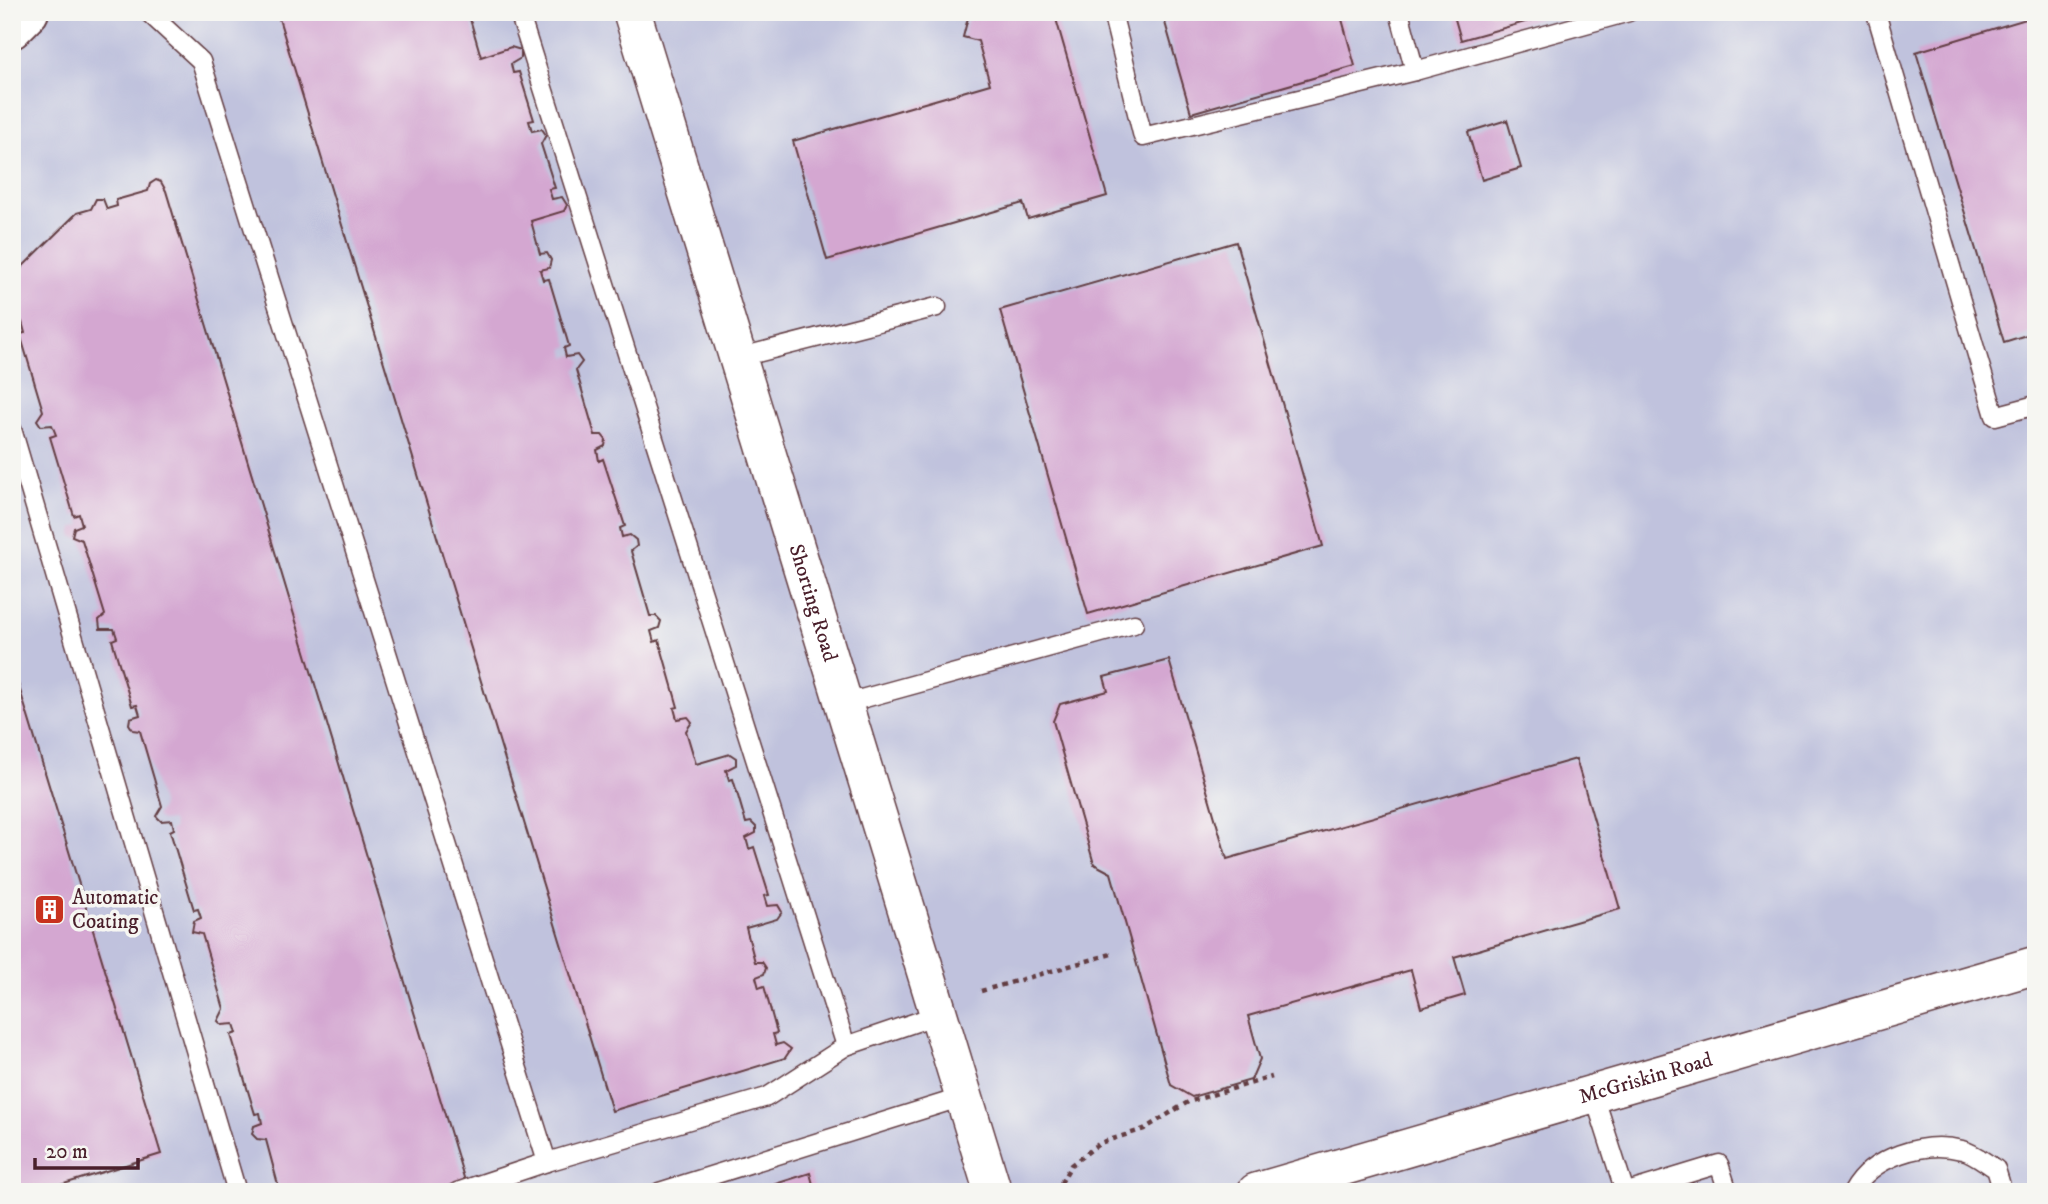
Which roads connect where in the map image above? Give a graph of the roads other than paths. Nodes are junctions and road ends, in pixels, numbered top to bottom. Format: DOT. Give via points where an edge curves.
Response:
graph roads {
  1 [pos="29,12"];
  2 [pos="148,12"];
  3 [pos="519,12"];
  4 [pos="632,12"];
  5 [pos="1112,12"];
  6 [pos="1399,12"];
  7 [pos="1629,12"];
  8 [pos="1879,12"];
  9 [pos="12,29"];
  10 [pos="1415,71"];
  11 [pos="937,307"];
  12 [pos="737,358"];
  13 [pos="2036,405"];
  14 [pos="12,429"];
  15 [pos="1134,624"];
  16 [pos="843,704"];
  17 [pos="2036,964"];
  18 [pos="940,1014"];
  19 [pos="846,1046"];
  20 [pos="1593,1093"];
  21 [pos="966,1096"];
  22 [pos="547,1162"];
  23 [pos="237,1192"];
  24 [pos="457,1192"];
  25 [pos="659,1192"];
  26 [pos="993,1192"];
  27 [pos="1256,1192"];
  28 [pos="1626,1192"];
  29 [pos="1728,1192"];
  30 [pos="1852,1192"];
  31 [pos="2003,1192"];
  1 -- 9 [label="street"];
  2 -- 22 [label="lane" via="201,61"];
  3 -- 19 [label="lane"];
  4 -- 12 [label="street, Shorting Road"];
  5 -- 10 [label="lane" via="1143,137"];
  6 -- 10 [label="lane"];
  7 -- 10 [label="lane"];
  8 -- 13 [label="lane" via="1995,416"];
  11 -- 12 [label="lane"];
  12 -- 16 [label="street, Shorting Road"];
  14 -- 23 [label="lane"];
  15 -- 16 [label="lane"];
  16 -- 18 [label="street, Shorting Road"];
  17 -- 20 [label="street, McGriskin Road"];
  18 -- 19 [label="lane"];
  18 -- 21 [label="street, Shorting Road"];
  19 -- 22 [label="lane" via="766,1097"];
  20 -- 27 [label="street, McGriskin Road"];
  20 -- 28 [label="lane"];
  21 -- 25 [label="lane"];
  21 -- 26 [label="street, Shorting Road"];
  22 -- 24 [label="lane"];
  28 -- 29 [label="lane" via="1719,1164"];
  30 -- 31 [label="lane" via="1861,1176 1891,1156 1931,1149 1963,1150 1985,1162 1996,1169"];
}
